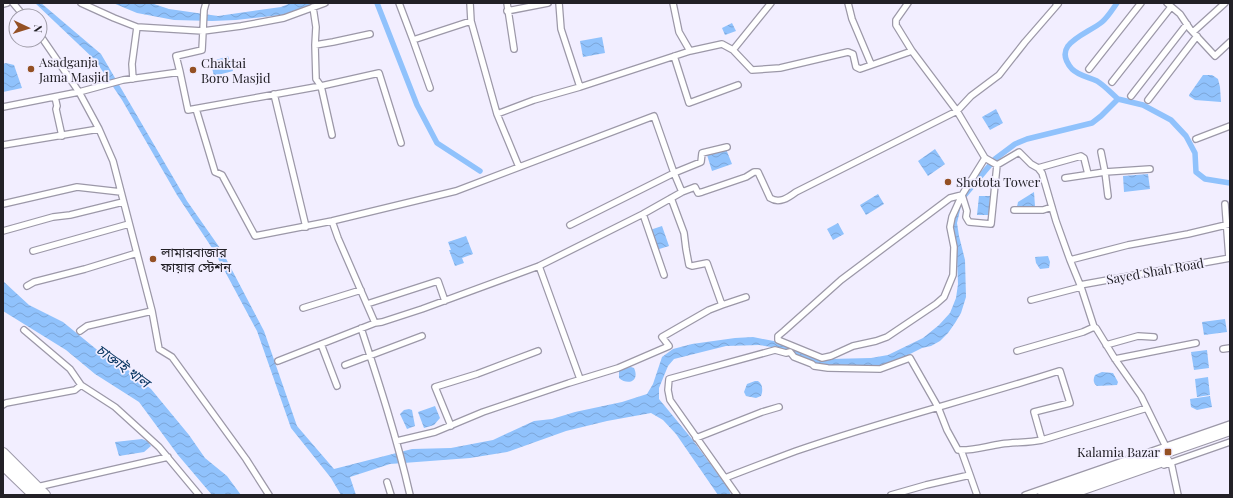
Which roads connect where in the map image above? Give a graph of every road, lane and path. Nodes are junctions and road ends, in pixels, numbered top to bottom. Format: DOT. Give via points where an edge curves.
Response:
graph roads {
  1 [pos="7,3"];
  2 [pos="81,3"];
  3 [pos="206,3"];
  4 [pos="325,3"];
  5 [pos="399,3"];
  6 [pos="470,3"];
  7 [pos="507,3"];
  8 [pos="548,3"];
  9 [pos="559,3"];
  10 [pos="673,3"];
  11 [pos="771,3"];
  12 [pos="848,3"];
  13 [pos="908,3"];
  14 [pos="1058,3"];
  15 [pos="1141,3"];
  16 [pos="1225,3"];
  17 [pos="3,4"];
  18 [pos="1169,5"];
  19 [pos="313,8"];
  20 [pos="507,11"];
  21 [pos="471,21"];
  22 [pos="1187,24"];
  23 [pos="138,27"];
  24 [pos="203,28"];
  25 [pos="370,34"];
  26 [pos="1195,34"];
  27 [pos="413,40"];
  28 [pos="1230,42"];
  29 [pos="315,45"];
  30 [pos="48,47"];
  31 [pos="514,49"];
  32 [pos="733,50"];
  33 [pos="912,50"];
  34 [pos="690,51"];
  35 [pos="674,56"];
  36 [pos="871,64"];
  37 [pos="1089,69"];
  38 [pos="180,72"];
  39 [pos="133,79"];
  40 [pos="1112,82"];
  41 [pos="738,85"];
  42 [pos="321,86"];
  43 [pos="580,87"];
  44 [pos="430,88"];
  45 [pos="79,92"];
  46 [pos="274,94"];
  47 [pos="1131,96"];
  48 [pos="55,97"];
  49 [pos="1148,100"];
  50 [pos="3,107"];
  51 [pos="196,109"];
  52 [pos="957,111"];
  53 [pos="497,114"];
  54 [pos="1230,126"];
  55 [pos="99,129"];
  56 [pos="332,135"];
  57 [pos="62,136"];
  58 [pos="1196,139"];
  59 [pos="401,143"];
  60 [pos="3,146"];
  61 [pos="727,147"];
  62 [pos="1101,152"];
  63 [pos="985,158"];
  64 [pos="997,165"];
  65 [pos="519,167"];
  66 [pos="1038,168"];
  67 [pos="1150,169"];
  68 [pos="1106,172"];
  69 [pos="674,174"];
  70 [pos="1088,174"];
  71 [pos="1065,178"];
  72 [pos="121,192"];
  73 [pos="682,192"];
  74 [pos="962,195"];
  75 [pos="1108,196"];
  76 [pos="671,198"];
  77 [pos="124,202"];
  78 [pos="3,204"];
  79 [pos="1225,204"];
  80 [pos="1052,207"];
  81 [pos="1014,210"];
  82 [pos="643,214"];
  83 [pos="332,221"];
  84 [pos="129,224"];
  85 [pos="1228,224"];
  86 [pos="570,225"];
  87 [pos="306,227"];
  88 [pos="3,231"];
  89 [pos="33,251"];
  90 [pos="137,253"];
  91 [pos="1230,258"];
  92 [pos="1070,260"];
  93 [pos="539,266"];
  94 [pos="664,275"];
  95 [pos="27,286"];
  96 [pos="1081,286"];
  97 [pos="361,290"];
  98 [pos="746,297"];
  99 [pos="1031,300"];
  100 [pos="445,301"];
  101 [pos="367,304"];
  102 [pos="722,304"];
  103 [pos="303,308"];
  104 [pos="152,311"];
  105 [pos="375,323"];
  106 [pos="1094,327"];
  107 [pos="361,328"];
  108 [pos="24,330"];
  109 [pos="80,331"];
  110 [pos="422,336"];
  111 [pos="1154,337"];
  112 [pos="320,344"];
  113 [pos="1196,344"];
  114 [pos="1106,345"];
  115 [pos="1230,348"];
  116 [pos="1223,349"];
  117 [pos="538,351"];
  118 [pos="1017,351"];
  119 [pos="370,355"];
  120 [pos="1115,359"];
  121 [pos="278,361"];
  122 [pos="345,365"];
  123 [pos="580,379"];
  124 [pos="81,385"];
  125 [pos="337,386"];
  126 [pos="3,405"];
  127 [pos="779,407"];
  128 [pos="938,407"];
  129 [pos="1147,408"];
  130 [pos="1230,424"];
  131 [pos="451,426"];
  132 [pos="1230,430"];
  133 [pos="1230,437"];
  134 [pos="696,438"];
  135 [pos="1042,440"];
  136 [pos="397,441"];
  137 [pos="1230,442"];
  138 [pos="1166,448"];
  139 [pos="961,450"];
  140 [pos="3,453"];
  141 [pos="168,457"];
  142 [pos="1171,462"];
  143 [pos="3,465"];
  144 [pos="970,475"];
  145 [pos="725,478"];
  146 [pos="387,482"];
  147 [pos="35,491"];
  148 [pos="45,495"];
  149 [pos="198,495"];
  150 [pos="269,495"];
  151 [pos="391,495"];
  152 [pos="410,495"];
  153 [pos="736,495"];
  154 [pos="891,495"];
  155 [pos="977,495"];
  156 [pos="1025,495"];
  157 [pos="1044,495"];
  158 [pos="1066,495"];
  159 [pos="1078,495"];
  160 [pos="1178,495"];
  1 -- 17 [label="street"];
  2 -- 23 [label="street"];
  3 -- 24 [label="street"];
  4 -- 19 [label="street"];
  5 -- 27 [label="street"];
  6 -- 21 [label="street"];
  7 -- 20 [label="street"];
  8 -- 20 [label="street"];
  9 -- 43 [label="street" via="561,29"];
  10 -- 34 [label="street" via="679,32"];
  11 -- 32 [label="street"];
  12 -- 36 [label="street"];
  13 -- 33 [label="street" via="896,20 896,25"];
  14 -- 52 [label="street" via="999,75 971,96"];
  15 -- 37 [label="street"];
  16 -- 26 [label="street"];
  18 -- 22 [label="street"];
  18 -- 40 [label="street"];
  19 -- 24 [label="street" via="284,18 241,26"];
  19 -- 29 [label="street"];
  20 -- 31 [label="street"];
  21 -- 27 [label="street"];
  21 -- 53 [label="street"];
  22 -- 26 [label="street"];
  22 -- 47 [label="street"];
  23 -- 24 [label="street"];
  23 -- 39 [label="street" via="132,64"];
  24 -- 38 [label="street" via="202,50 176,56"];
  25 -- 29 [label="street"];
  26 -- 28 [label="street" via="1215,56"];
  26 -- 49 [label="street"];
  27 -- 44 [label="street"];
  29 -- 42 [label="street" via="316,79"];
  30 -- 45 [label="street"];
  32 -- 34 [label="street" via="722,44"];
  32 -- 36 [label="street" via="752,70 780,68 848,52 853,54 856,67 860,69"];
  33 -- 36 [label="street"];
  33 -- 52 [label="street"];
  34 -- 35 [label="street"];
  35 -- 41 [label="street" via="689,103"];
  35 -- 43 [label="street"];
  38 -- 39 [label="street"];
  38 -- 51 [label="street" via="188,110"];
  39 -- 45 [label="street"];
  42 -- 46 [label="street"];
  42 -- 56 [label="street"];
  42 -- 59 [label="street" via="379,73"];
  43 -- 53 [label="street"];
  45 -- 48 [label="street"];
  45 -- 55 [label="street"];
  46 -- 51 [label="street"];
  46 -- 87 [label="street"];
  48 -- 50 [label="street"];
  48 -- 57 [label="street"];
  51 -- 87 [label="street" via="215,172 222,175 255,236"];
  52 -- 63 [label="street"];
  52 -- 73 [label="street" via="796,192 785,200 770,198 758,172 702,192 698,193 695,186"];
  53 -- 65 [label="street"];
  54 -- 58 [label="street"];
  55 -- 57 [label="street"];
  55 -- 72 [label="street" via="113,161"];
  57 -- 60 [label="street"];
  61 -- 69 [label="street" via="702,153 701,162"];
  62 -- 68 [label="street"];
  63 -- 64 [label="street"];
  63 -- 74 [label="street"];
  64 -- 66 [label="street" via="1019,152"];
  64 -- 74 [label="street" via="991,224 969,222"];
  65 -- 69 [label="street" via="654,116"];
  65 -- 83 [label="street" via="456,191"];
  66 -- 70 [label="street" via="1081,156 1084,158"];
  66 -- 80 [label="street" via="1045,179"];
  67 -- 68 [label="street"];
  68 -- 70 [label="street"];
  68 -- 75 [label="street"];
  69 -- 73 [label="street"];
  69 -- 86 [label="street"];
  70 -- 71 [label="street"];
  72 -- 77 [label="street"];
  72 -- 78 [label="street" via="77,187"];
  73 -- 76 [label="street"];
  74 -- 74 [label="street" via="950,198 841,280 778,336 778,340 822,358 831,356 853,346 876,342 936,304 944,297 953,275 954,247 950,227"];
  76 -- 82 [label="street"];
  76 -- 102 [label="street" via="684,233 690,265 707,263"];
  77 -- 84 [label="street"];
  77 -- 88 [label="street"];
  79 -- 85 [label="street"];
  80 -- 81 [label="street" via="1043,210"];
  80 -- 92 [label="street"];
  82 -- 93 [label="street"];
  82 -- 94 [label="street"];
  83 -- 87 [label="street"];
  83 -- 97 [label="street"];
  84 -- 89 [label="street"];
  84 -- 90 [label="street"];
  85 -- 91 [label="street"];
  85 -- 92 [label="street"];
  90 -- 95 [label="street"];
  90 -- 104 [label="street"];
  91 -- 96 [label="street, Sayed Shah Road"];
  92 -- 96 [label="street"];
  93 -- 100 [label="street"];
  93 -- 123 [label="street"];
  96 -- 99 [label="street, Sayed Shah Road"];
  96 -- 106 [label="street"];
  97 -- 101 [label="street"];
  97 -- 103 [label="street"];
  98 -- 102 [label="street"];
  100 -- 101 [label="street" via="438,281"];
  100 -- 105 [label="street"];
  101 -- 105 [label="street"];
  102 -- 123 [label="street" via="662,337 669,346 618,368"];
  104 -- 109 [label="street" via="87,326"];
  104 -- 150 [label="street" via="159,349 172,357"];
  105 -- 107 [label="street"];
  106 -- 114 [label="street"];
  106 -- 118 [label="street"];
  107 -- 112 [label="street"];
  107 -- 119 [label="street"];
  108 -- 124 [label="street" via="70,369"];
  110 -- 119 [label="street"];
  111 -- 114 [label="street" via="1138,336"];
  112 -- 121 [label="street"];
  112 -- 125 [label="street"];
  113 -- 120 [label="street"];
  114 -- 120 [label="street"];
  115 -- 116 [label="street"];
  117 -- 131 [label="street" via="435,387"];
  119 -- 122 [label="street"];
  119 -- 136 [label="street"];
  120 -- 129 [label="street"];
  123 -- 131 [label="street" via="483,412"];
  124 -- 126 [label="street" via="75,390"];
  124 -- 141 [label="street" via="115,407"];
  127 -- 134 [label="street"];
  128 -- 134 [label="street" via="910,358 880,369 828,368 814,366 794,357 790,352 775,350 670,380 670,400"];
  128 -- 135 [label="street" via="1060,371 1070,403 1034,412"];
  128 -- 139 [label="street" via="947,430 958,450"];
  128 -- 145 [label="street" via="796,451"];
  129 -- 135 [label="street"];
  129 -- 138 [label="street"];
  130 -- 138 [label="street"];
  131 -- 136 [label="street"];
  132 -- 157 [label="highway"];
  133 -- 158 [label="highway"];
  134 -- 145 [label="street"];
  135 -- 139 [label="street"];
  136 -- 152 [label="street"];
  137 -- 142 [label="street"];
  138 -- 156 [label="street"];
  139 -- 144 [label="street"];
  140 -- 147 [label="highway"];
  141 -- 147 [label="street"];
  141 -- 149 [label="street"];
  142 -- 159 [label="street"];
  142 -- 160 [label="street"];
  143 -- 147 [label="highway"];
  144 -- 154 [label="street"];
  144 -- 155 [label="street"];
  145 -- 153 [label="street"];
  146 -- 151 [label="street"];
  147 -- 148 [label="highway"];
}
